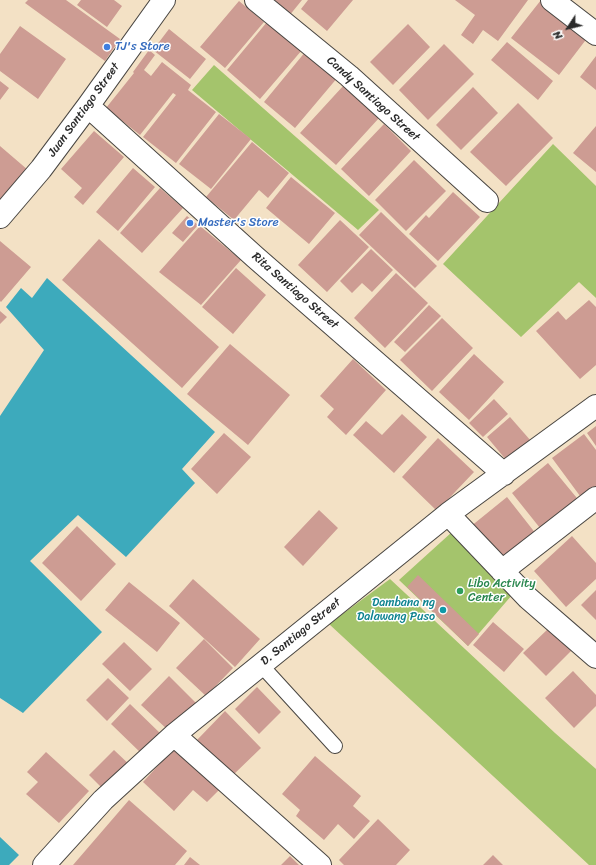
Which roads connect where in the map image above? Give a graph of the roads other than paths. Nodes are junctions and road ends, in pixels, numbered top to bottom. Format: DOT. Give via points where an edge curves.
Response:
graph roads {
  1 [pos="164,0"];
  2 [pos="256,0"];
  3 [pos="552,0"];
  4 [pos="596,34"];
  5 [pos="88,106"];
  6 [pos="487,201"];
  7 [pos="0,217"];
  8 [pos="596,406"];
  9 [pos="504,474"];
  10 [pos="596,498"];
  11 [pos="448,514"];
  12 [pos="502,572"];
  13 [pos="596,657"];
  14 [pos="261,665"];
  15 [pos="174,735"];
  16 [pos="335,746"];
  17 [pos="44,865"];
  18 [pos="320,865"];
  1 -- 5 [label="street, Juan Santiago Street"];
  2 -- 6 [label="street, Candy Santiago Street" via="349,76"];
  3 -- 4 [label="street"];
  5 -- 7 [label="street, Juan Santiago Street" via="41,169"];
  5 -- 9 [label="street, Rita Santiago Street" via="255,257"];
  8 -- 9 [label="street, D. Santiago Street"];
  9 -- 11 [label="street, D. Santiago Street"];
  10 -- 12 [label="street"];
  11 -- 12 [label="street"];
  11 -- 14 [label="street, D. Santiago Street"];
  12 -- 13 [label="street"];
  14 -- 15 [label="street, D. Santiago Street"];
  14 -- 16 [label="lane"];
  15 -- 17 [label="street, D. Santiago Street" via="103,800"];
  15 -- 18 [label="street"];
}
